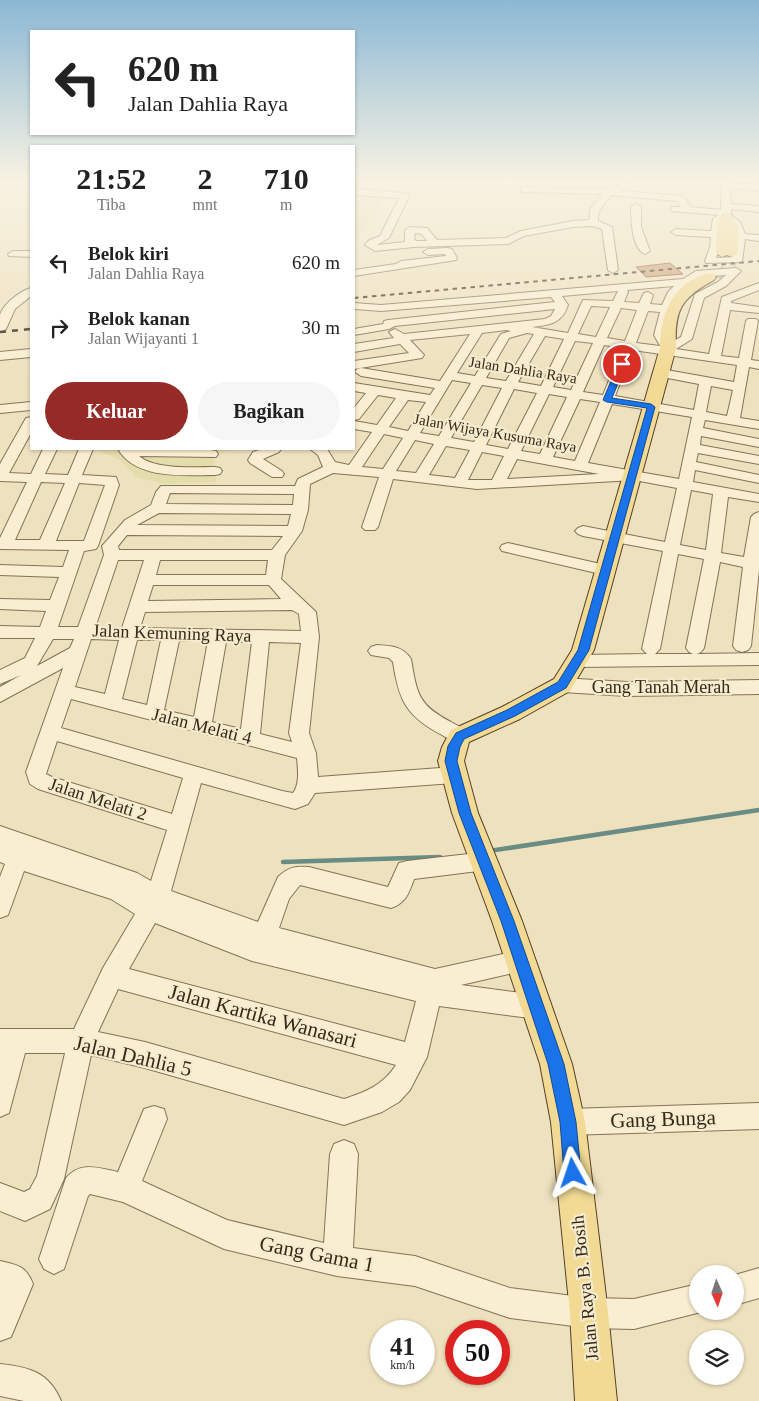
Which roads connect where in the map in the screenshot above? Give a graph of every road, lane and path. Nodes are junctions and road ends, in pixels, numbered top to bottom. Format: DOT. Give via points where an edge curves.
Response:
graph roads {
  1 [pos="371,244"];
  2 [pos="410,244"];
  3 [pos="609,244"];
  4 [pos="643,244"];
  5 [pos="715,244"];
  6 [pos="729,244"];
  7 [pos="739,244"];
  8 [pos="377,248"];
  9 [pos="645,251"];
  10 [pos="727,253"];
  11 [pos="390,256"];
  12 [pos="404,266"];
  13 [pos="613,270"];
  14 [pos="355,273"];
  15 [pos="718,279"];
  16 [pos="687,282"];
  17 [pos="652,285"];
  18 [pos="626,287"];
  19 [pos="755,288"];
  20 [pos="30,291"];
  21 [pos="554,292"];
  22 [pos="736,295"];
  23 [pos="759,298"];
  24 [pos="617,303"];
  25 [pos="360,306"];
  26 [pos="562,306"];
  27 [pos="644,306"];
  28 [pos="381,308"];
  29 [pos="666,309"];
  30 [pos="759,310"];
  31 [pos="725,311"];
  32 [pos="694,313"];
  33 [pos="755,321"];
  34 [pos="388,324"];
  35 [pos="355,325"];
  36 [pos="508,327"];
  37 [pos="0,329"];
  38 [pos="478,330"];
  39 [pos="524,331"];
  40 [pos="355,332"];
  41 [pos="541,334"];
  42 [pos="572,338"];
  43 [pos="403,339"];
  44 [pos="598,342"];
  45 [pos="630,346"];
  46 [pos="355,348"];
  47 [pos="668,350"];
  48 [pos="30,353"];
  49 [pos="0,356"];
  50 [pos="714,358"];
  51 [pos="744,362"];
  52 [pos="759,365"];
  53 [pos="357,368"];
  54 [pos="661,374"];
  55 [pos="446,380"];
  56 [pos="480,380"];
  57 [pos="706,382"];
  58 [pos="510,385"];
  59 [pos="739,387"];
  60 [pos="355,388"];
  61 [pos="543,390"];
  62 [pos="374,391"];
  63 [pos="576,395"];
  64 [pos="404,396"];
  65 [pos="434,400"];
  66 [pos="607,400"];
  67 [pos="30,406"];
  68 [pos="651,407"];
  69 [pos="1,411"];
  70 [pos="355,415"];
  71 [pos="699,415"];
  72 [pos="733,421"];
  73 [pos="30,423"];
  74 [pos="355,425"];
  75 [pos="759,425"];
  76 [pos="380,429"];
  77 [pos="696,431"];
  78 [pos="412,435"];
  79 [pos="442,440"];
  80 [pos="759,443"];
  81 [pos="476,446"];
  82 [pos="692,448"];
  83 [pos="50,450"];
  84 [pos="86,450"];
  85 [pos="124,450"];
  86 [pos="272,450"];
  87 [pos="512,453"];
  88 [pos="211,454"];
  89 [pos="545,458"];
  90 [pos="759,460"];
  91 [pos="580,464"];
  92 [pos="689,465"];
  93 [pos="320,466"];
  94 [pos="354,468"];
  95 [pos="215,471"];
  96 [pos="388,473"];
  97 [pos="277,474"];
  98 [pos="631,475"];
  99 [pos="0,477"];
  100 [pos="421,477"];
  101 [pos="36,478"];
  102 [pos="74,478"];
  103 [pos="759,479"];
  104 [pos="460,482"];
  105 [pos="685,484"];
  106 [pos="497,485"];
  107 [pos="721,491"];
  108 [pos="759,498"];
  109 [pos="157,508"];
  110 [pos="300,510"];
  111 [pos="759,517"];
  112 [pos="370,527"];
  113 [pos="123,530"];
  114 [pos="294,530"];
  115 [pos="584,531"];
  116 [pos="616,536"];
  117 [pos="2,544"];
  118 [pos="46,545"];
  119 [pos="84,546"];
  120 [pos="672,547"];
  121 [pos="508,548"];
  122 [pos="111,551"];
  123 [pos="154,555"];
  124 [pos="277,555"];
  125 [pos="713,556"];
  126 [pos="755,565"];
  127 [pos="0,570"];
  128 [pos="563,571"];
  129 [pos="68,574"];
  130 [pos="604,574"];
  131 [pos="0,576"];
  132 [pos="146,580"];
  133 [pos="273,580"];
  134 [pos="0,604"];
  135 [pos="296,604"];
  136 [pos="56,606"];
  137 [pos="138,606"];
  138 [pos="0,632"];
  139 [pos="47,633"];
  140 [pos="85,634"];
  141 [pos="129,634"];
  142 [pos="171,635"];
  143 [pos="218,635"];
  144 [pos="261,636"];
  145 [pos="310,637"];
  146 [pos="751,646"];
  147 [pos="695,648"];
  148 [pos="651,649"];
  149 [pos="377,651"];
  150 [pos="78,652"];
  151 [pos="581,655"];
  152 [pos="759,658"];
  153 [pos="0,666"];
  154 [pos="20,666"];
  155 [pos="0,678"];
  156 [pos="562,685"];
  157 [pos="759,687"];
  158 [pos="65,691"];
  159 [pos="0,695"];
  160 [pos="112,703"];
  161 [pos="154,714"];
  162 [pos="202,726"];
  163 [pos="51,732"];
  164 [pos="460,736"];
  165 [pos="250,738"];
  166 [pos="306,753"];
  167 [pos="194,774"];
  168 [pos="454,775"];
  169 [pos="306,786"];
  170 [pos="178,826"];
  171 [pos="0,835"];
  172 [pos="483,854"];
  173 [pos="9,856"];
  174 [pos="153,904"];
  175 [pos="0,908"];
  176 [pos="265,935"];
  177 [pos="522,962"];
  178 [pos="112,976"];
  179 [pos="432,987"];
  180 [pos="537,1007"];
  181 [pos="7,1041"];
  182 [pos="81,1041"];
  183 [pos="414,1057"];
  184 [pos="0,1104"];
  185 [pos="759,1116"];
  186 [pos="154,1119"];
  187 [pos="568,1122"];
  188 [pos="344,1154"];
  189 [pos="125,1188"];
  190 [pos="0,1197"];
  191 [pos="54,1259"];
  192 [pos="337,1261"];
  193 [pos="0,1276"];
  194 [pos="759,1283"];
  195 [pos="744,1287"];
  196 [pos="689,1301"];
  197 [pos="589,1313"];
  198 [pos="0,1326"];
  199 [pos="0,1380"];
  200 [pos="45,1401"];
  201 [pos="596,1401"];
  1 -- 8 [label="street"];
  2 -- 8 [label="street"];
  3 -- 13 [label="street"];
  4 -- 9 [label="street"];
  5 -- 7 [label="street" via="710,261 738,260"];
  6 -- 10 [label="main road"];
  8 -- 11 [label="street"];
  11 -- 12 [label="street"];
  11 -- 12 [label="street" via="448,251 452,258"];
  12 -- 14 [label="street"];
  15 -- 16 [label="street" via="736,271 696,274"];
  15 -- 19 [label="street"];
  15 -- 32 [label="street" via="699,296"];
  15 -- 47 [label="main road" via="690,298 678,337"];
  16 -- 17 [label="street"];
  16 -- 29 [label="street" via="672,292"];
  17 -- 18 [label="street"];
  17 -- 27 [label="street"];
  18 -- 21 [label="street"];
  18 -- 24 [label="street"];
  19 -- 22 [label="street"];
  20 -- 37 [label="street" via="6,312"];
  21 -- 26 [label="street"];
  21 -- 28 [label="street"];
  22 -- 23 [label="street"];
  22 -- 31 [label="street" via="726,299"];
  24 -- 27 [label="street"];
  24 -- 42 [label="street" via="587,302"];
  24 -- 44 [label="street"];
  25 -- 28 [label="street"];
  25 -- 35 [label="street" via="369,322"];
  26 -- 34 [label="street"];
  26 -- 36 [label="street" via="555,320"];
  27 -- 29 [label="street"];
  27 -- 45 [label="street"];
  28 -- 34 [label="street"];
  29 -- 47 [label="street" via="660,335"];
  30 -- 31 [label="street"];
  31 -- 32 [label="street"];
  31 -- 33 [label="street"];
  31 -- 50 [label="street"];
  32 -- 47 [label="street" via="686,339"];
  33 -- 51 [label="street"];
  34 -- 40 [label="street"];
  34 -- 43 [label="street"];
  36 -- 38 [label="street"];
  36 -- 39 [label="street"];
  38 -- 43 [label="street"];
  38 -- 55 [label="street"];
  39 -- 41 [label="street"];
  39 -- 56 [label="street" via="505,336"];
  41 -- 42 [label="street"];
  41 -- 58 [label="street"];
  42 -- 44 [label="street"];
  42 -- 61 [label="street"];
  43 -- 46 [label="street"];
  43 -- 53 [label="street" via="418,355"];
  44 -- 45 [label="street"];
  44 -- 63 [label="street"];
  45 -- 47 [label="street"];
  45 -- 66 [label="street"];
  47 -- 50 [label="street"];
  47 -- 54 [label="main road"];
  48 -- 49 [label="street"];
  50 -- 51 [label="street"];
  51 -- 52 [label="street"];
  51 -- 59 [label="street"];
  53 -- 55 [label="street, Jalan Dahlia Raya"];
  54 -- 57 [label="street"];
  54 -- 68 [label="main road"];
  55 -- 56 [label="street, Jalan Dahlia Raya"];
  55 -- 65 [label="street"];
  56 -- 58 [label="street, Jalan Dahlia Raya"];
  56 -- 79 [label="street"];
  57 -- 59 [label="street"];
  57 -- 71 [label="street"];
  58 -- 61 [label="street, Jalan Dahlia Raya"];
  58 -- 81 [label="street"];
  59 -- 72 [label="street"];
  60 -- 62 [label="street"];
  61 -- 63 [label="street, Jalan Dahlia Raya"];
  61 -- 87 [label="street"];
  62 -- 64 [label="street"];
  62 -- 70 [label="street"];
  63 -- 66 [label="street, Jalan Dahlia Raya"];
  63 -- 89 [label="street"];
  64 -- 65 [label="street"];
  64 -- 76 [label="street"];
  65 -- 78 [label="street"];
  66 -- 68 [label="street, Jalan Dahlia Raya"];
  66 -- 91 [label="street"];
  67 -- 69 [label="street"];
  68 -- 71 [label="street, Jalan Dahlia Raya"];
  68 -- 98 [label="main road"];
  71 -- 72 [label="street, Jalan Dahlia Raya"];
  71 -- 77 [label="street"];
  72 -- 75 [label="street, Jalan Dahlia Raya"];
  73 -- 99 [label="street"];
  74 -- 76 [label="street, Jalan Wijaya Kusuma Raya"];
  76 -- 78 [label="street, Jalan Wijaya Kusuma Raya"];
  76 -- 94 [label="street"];
  77 -- 80 [label="street"];
  77 -- 82 [label="street"];
  78 -- 79 [label="street, Jalan Wijaya Kusuma Raya"];
  78 -- 96 [label="street"];
  79 -- 81 [label="street, Jalan Wijaya Kusuma Raya"];
  79 -- 100 [label="street"];
  81 -- 87 [label="street, Jalan Wijaya Kusuma Raya"];
  81 -- 104 [label="street"];
  82 -- 90 [label="street"];
  82 -- 92 [label="street"];
  83 -- 101 [label="street"];
  84 -- 102 [label="street"];
  85 -- 88 [label="street" via="132,453"];
  85 -- 95 [label="street" via="137,462 162,469"];
  86 -- 97 [label="street" via="255,460"];
  87 -- 89 [label="street, Jalan Wijaya Kusuma Raya"];
  87 -- 106 [label="street"];
  89 -- 91 [label="street, Jalan Wijaya Kusuma Raya"];
  91 -- 98 [label="street, Jalan Wijaya Kusuma Raya"];
  92 -- 103 [label="street"];
  92 -- 105 [label="street"];
  93 -- 94 [label="street"];
  93 -- 96 [label="street"];
  93 -- 109 [label="street" via="166,489"];
  93 -- 110 [label="street"];
  94 -- 96 [label="street"];
  96 -- 100 [label="street"];
  96 -- 106 [label="street" via="459,484"];
  96 -- 112 [label="street"];
  98 -- 105 [label="street"];
  98 -- 106 [label="street"];
  98 -- 116 [label="main road"];
  99 -- 101 [label="street"];
  100 -- 104 [label="street"];
  101 -- 102 [label="street"];
  101 -- 117 [label="street"];
  102 -- 118 [label="street"];
  102 -- 119 [label="street" via="109,479 113,482"];
  104 -- 106 [label="street"];
  105 -- 107 [label="street"];
  105 -- 120 [label="street"];
  107 -- 108 [label="street"];
  107 -- 125 [label="street"];
  109 -- 110 [label="street"];
  109 -- 113 [label="street, Jalan Kemuning Raya"];
  110 -- 114 [label="street"];
  111 -- 126 [label="street"];
  113 -- 114 [label="street"];
  113 -- 122 [label="street, Jalan Kemuning Raya"];
  114 -- 124 [label="street"];
  115 -- 116 [label="street"];
  116 -- 120 [label="street"];
  116 -- 130 [label="main road"];
  117 -- 118 [label="street"];
  118 -- 119 [label="street"];
  119 -- 122 [label="street"];
  119 -- 129 [label="street"];
  120 -- 125 [label="street"];
  120 -- 148 [label="street"];
  121 -- 130 [label="street"];
  122 -- 123 [label="street"];
  122 -- 140 [label="street, Jalan Kemuning Raya"];
  123 -- 124 [label="street"];
  123 -- 132 [label="street"];
  124 -- 133 [label="street"];
  125 -- 126 [label="street"];
  125 -- 147 [label="street"];
  126 -- 146 [label="street"];
  127 -- 129 [label="street"];
  128 -- 130 [label="street"];
  129 -- 131 [label="street"];
  129 -- 136 [label="street"];
  130 -- 151 [label="main road"];
  132 -- 133 [label="street"];
  132 -- 137 [label="street"];
  133 -- 135 [label="street"];
  134 -- 136 [label="street"];
  135 -- 137 [label="street"];
  135 -- 145 [label="street" via="307,612"];
  136 -- 139 [label="street"];
  137 -- 141 [label="street"];
  138 -- 139 [label="street"];
  139 -- 140 [label="street"];
  139 -- 154 [label="street" via="31,662"];
  140 -- 141 [label="street, Jalan Kemuning Raya"];
  140 -- 150 [label="street"];
  141 -- 142 [label="street, Jalan Kemuning Raya"];
  141 -- 160 [label="street"];
  142 -- 143 [label="street, Jalan Kemuning Raya"];
  142 -- 161 [label="street"];
  143 -- 144 [label="street, Jalan Kemuning Raya"];
  143 -- 162 [label="street"];
  144 -- 145 [label="street, Jalan Kemuning Raya"];
  144 -- 165 [label="street"];
  145 -- 166 [label="street" via="299,733"];
  146 -- 147 [label="street"];
  147 -- 148 [label="street"];
  148 -- 151 [label="street"];
  149 -- 164 [label="street" via="392,652 402,658 405,683 413,705 423,716"];
  150 -- 158 [label="street"];
  150 -- 159 [label="street"];
  151 -- 152 [label="street"];
  151 -- 156 [label="main road"];
  153 -- 154 [label="street"];
  154 -- 155 [label="street"];
  156 -- 157 [label="street, Gang Tanah Merah"];
  156 -- 164 [label="main road"];
  158 -- 160 [label="street, Jalan Melati 4"];
  158 -- 163 [label="street"];
  160 -- 161 [label="street, Jalan Melati 4"];
  161 -- 162 [label="street, Jalan Melati 4"];
  162 -- 165 [label="street, Jalan Melati 4"];
  163 -- 167 [label="street"];
  163 -- 170 [label="street, Jalan Melati 2" via="36,772 37,778"];
  164 -- 168 [label="main road, Jalan Raya B. Bosih" via="451,761"];
  165 -- 166 [label="street, Jalan Melati 4"];
  166 -- 169 [label="street" via="309,766"];
  167 -- 169 [label="street" via="294,801 305,793"];
  167 -- 170 [label="street"];
  168 -- 169 [label="street"];
  168 -- 172 [label="main road, Jalan Raya B. Bosih" via="465,813"];
  170 -- 174 [label="street"];
  171 -- 174 [label="street" via="129,880"];
  172 -- 176 [label="street" via="406,870 399,891 391,898 297,875 283,888"];
  172 -- 177 [label="main road, Jalan Raya B. Bosih"];
  173 -- 174 [label="street"];
  173 -- 175 [label="street"];
  174 -- 176 [label="street"];
  174 -- 178 [label="street"];
  174 -- 179 [label="street" via="252,950"];
  176 -- 179 [label="street"];
  177 -- 179 [label="street"];
  177 -- 180 [label="main road, Jalan Raya B. Bosih"];
  178 -- 182 [label="street"];
  178 -- 183 [label="street, Jalan Kartika Wanasari"];
  179 -- 180 [label="street"];
  179 -- 183 [label="street, Jalan Dahlia 5"];
  180 -- 187 [label="main road, Jalan Raya B. Bosih" via="556,1064"];
  181 -- 182 [label="street, Jalan Dahlia 5"];
  181 -- 184 [label="street"];
  182 -- 183 [label="street, Jalan Dahlia 5" via="145,1055 344,1112 374,1103 401,1083"];
  182 -- 190 [label="street" via="50,1179 40,1199 25,1206"];
  185 -- 187 [label="street, Gang Bunga"];
  186 -- 189 [label="street"];
  187 -- 197 [label="main road, Jalan Raya B. Bosih"];
  188 -- 192 [label="street"];
  189 -- 191 [label="street" via="82,1181 76,1188"];
  189 -- 192 [label="street, Gang Gama 1" via="224,1234"];
  192 -- 197 [label="street, Gang Gama 1" via="415,1271 510,1303"];
  193 -- 198 [label="street" via="18,1284"];
  194 -- 195 [label="street"];
  196 -- 197 [label="street, Gang Gama 1" via="634,1314"];
  197 -- 201 [label="main road, Jalan Raya B. Bosih"];
  199 -- 200 [label="street" via="33,1387"];
}
